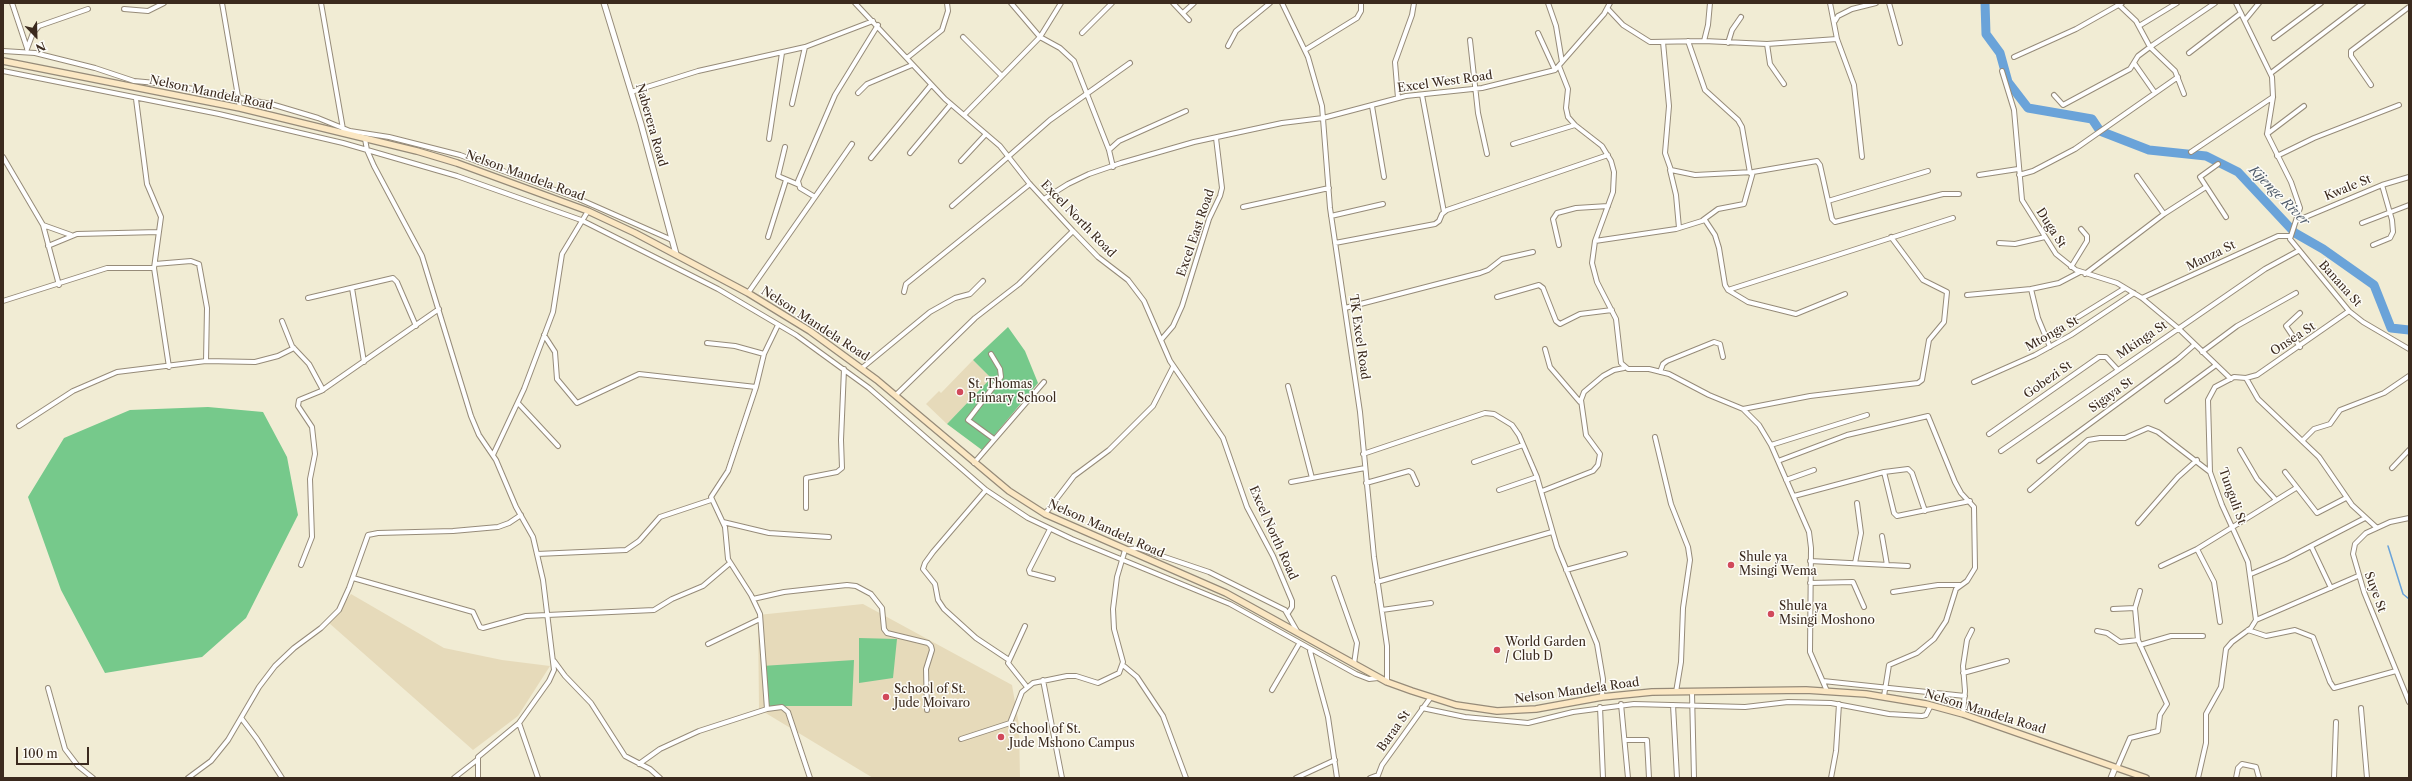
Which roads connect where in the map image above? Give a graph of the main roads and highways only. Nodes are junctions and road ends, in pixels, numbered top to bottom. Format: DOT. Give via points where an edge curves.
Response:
graph roads {
  1 [pos="3,61"];
  2 [pos="2146,778"];
  1 -- 2 [label="main road, Nelson Mandela Road" via="240,108 365,139 457,163 588,211 676,254 748,293 810,331 896,395 974,463 1045,514 1226,593 1379,678 1431,697 1479,709 1516,711 1602,697 1676,692 1827,691 1884,696 1963,714"];
}
